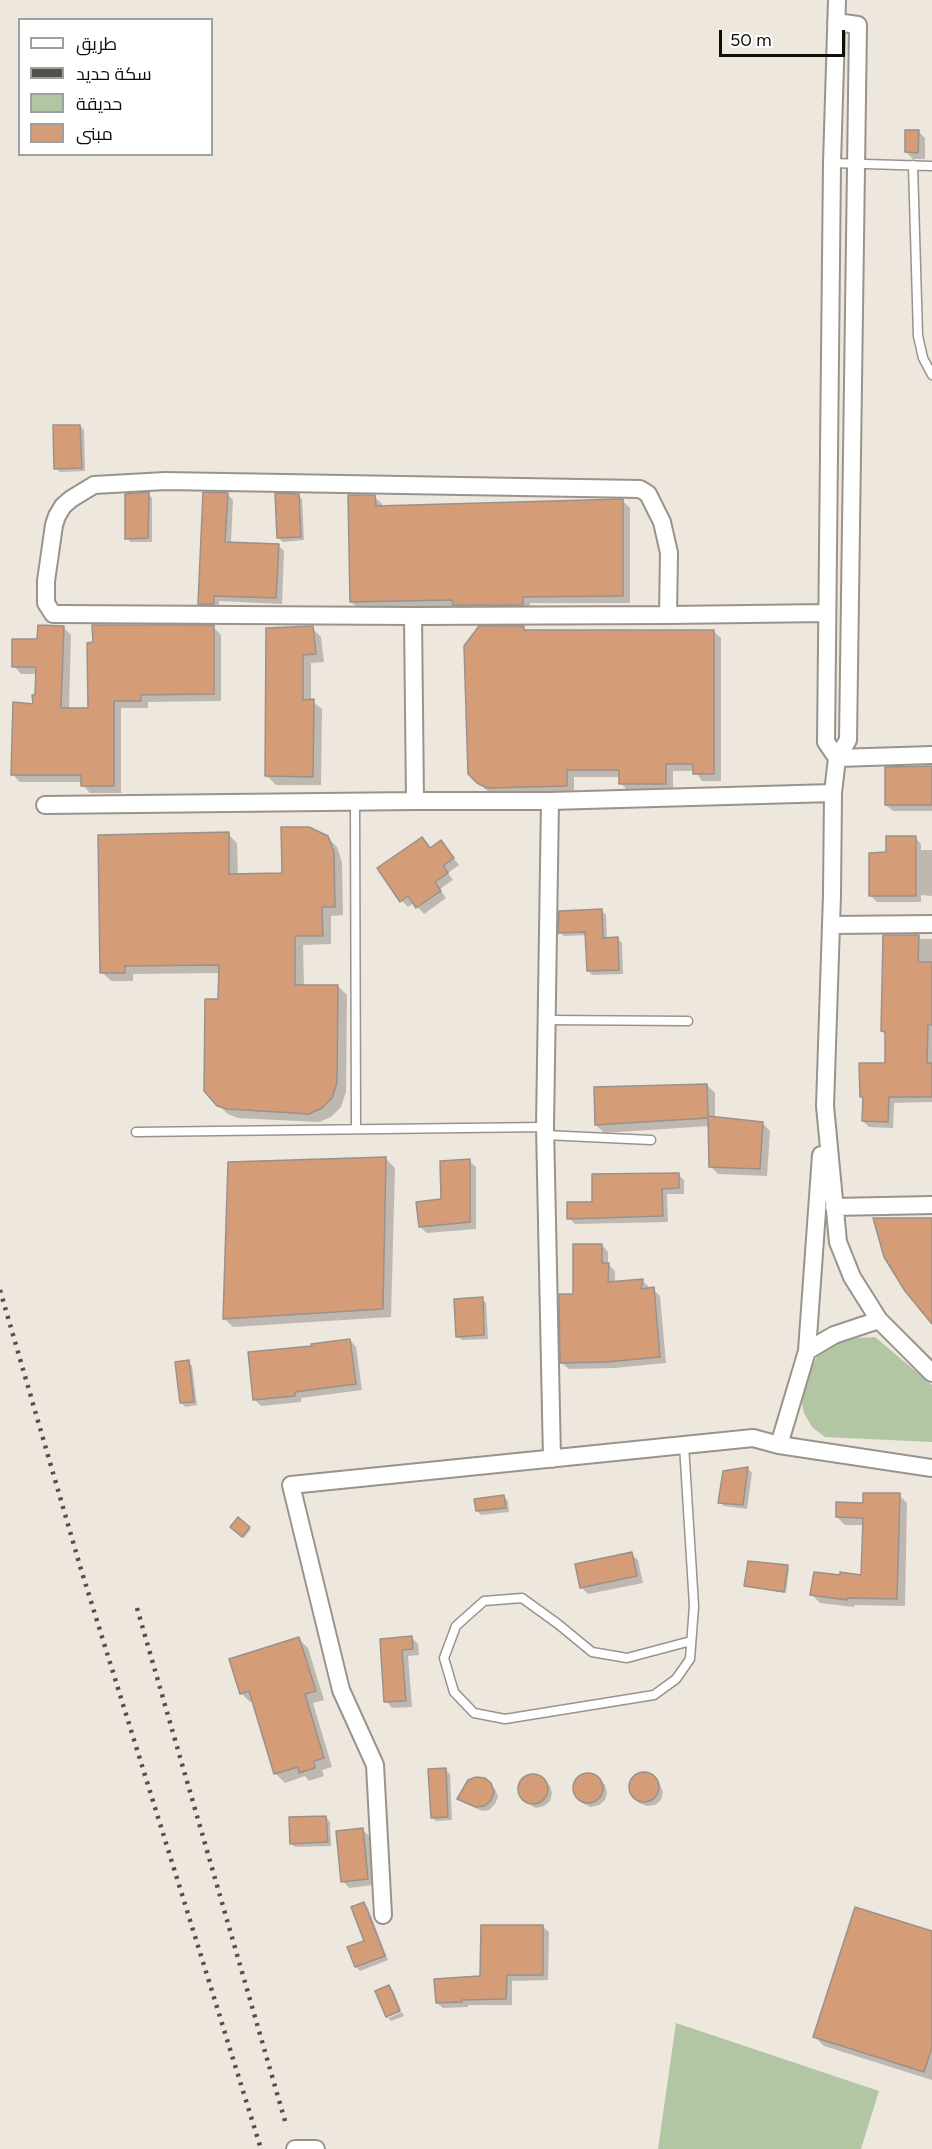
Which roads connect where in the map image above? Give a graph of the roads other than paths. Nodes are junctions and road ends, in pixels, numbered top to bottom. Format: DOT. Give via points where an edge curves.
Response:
graph roads {
  1 [pos="837,0"];
  2 [pos="836,22"];
  3 [pos="832,163"];
  4 [pos="856,163"];
  5 [pos="913,165"];
  6 [pos="932,166"];
  7 [pos="932,375"];
  8 [pos="827,613"];
  9 [pos="668,615"];
  10 [pos="413,616"];
  11 [pos="932,755"];
  12 [pos="837,758"];
  13 [pos="833,793"];
  14 [pos="355,801"];
  15 [pos="415,801"];
  16 [pos="550,801"];
  17 [pos="45,805"];
  18 [pos="932,924"];
  19 [pos="831,925"];
  20 [pos="547,1020"];
  21 [pos="688,1021"];
  22 [pos="825,1106"];
  23 [pos="356,1129"];
  24 [pos="136,1131"];
  25 [pos="545,1131"];
  26 [pos="651,1140"];
  27 [pos="932,1205"];
  28 [pos="834,1207"];
  29 [pos="879,1320"];
  30 [pos="807,1351"];
  31 [pos="932,1373"];
  32 [pos="684,1445"];
  33 [pos="779,1445"];
  34 [pos="552,1459"];
  35 [pos="932,1468"];
  36 [pos="691,1641"];
  37 [pos="384,1915"];
  38 [pos="296,2149"];
  39 [pos="316,2149"];
  1 -- 2 [label="street"];
  2 -- 3 [label="street"];
  2 -- 4 [label="street" via="858,25"];
  3 -- 4 [label="lane"];
  3 -- 8 [label="street"];
  4 -- 5 [label="lane"];
  4 -- 12 [label="street" via="848,740"];
  5 -- 6 [label="lane"];
  5 -- 7 [label="lane" via="918,336"];
  8 -- 9 [label="street"];
  8 -- 12 [label="street" via="826,742"];
  9 -- 10 [label="street"];
  9 -- 10 [label="street" via="669,554 663,522 648,494 640,489 165,481 94,485 63,506 54,525 46,581 46,603 53,614"];
  10 -- 15 [label="street"];
  11 -- 12 [label="street"];
  12 -- 13 [label="street"];
  13 -- 16 [label="street"];
  13 -- 19 [label="street"];
  14 -- 15 [label="street"];
  14 -- 17 [label="street"];
  14 -- 23 [label="lane"];
  15 -- 16 [label="street"];
  16 -- 20 [label="street"];
  18 -- 19 [label="street"];
  19 -- 22 [label="street"];
  20 -- 21 [label="lane"];
  20 -- 25 [label="street"];
  22 -- 28 [label="street"];
  22 -- 30 [label="street"];
  23 -- 24 [label="lane"];
  23 -- 25 [label="lane"];
  25 -- 26 [label="lane"];
  25 -- 34 [label="street"];
  27 -- 28 [label="street"];
  28 -- 29 [label="street" via="838,1242 845,1260"];
  29 -- 30 [label="street" via="834,1335"];
  29 -- 31 [label="street"];
  30 -- 33 [label="street"];
  32 -- 33 [label="street" via="753,1438"];
  32 -- 34 [label="street"];
  32 -- 36 [label="lane" via="694,1606"];
  33 -- 35 [label="street"];
  34 -- 37 [label="street" via="291,1485 341,1690 375,1765"];
  36 -- 36 [label="lane" via="690,1659 676,1679 654,1695 505,1719 474,1713 454,1692 444,1658 456,1626 484,1601 522,1598 592,1652 627,1658"];
  38 -- 39 [label="street"];
}
